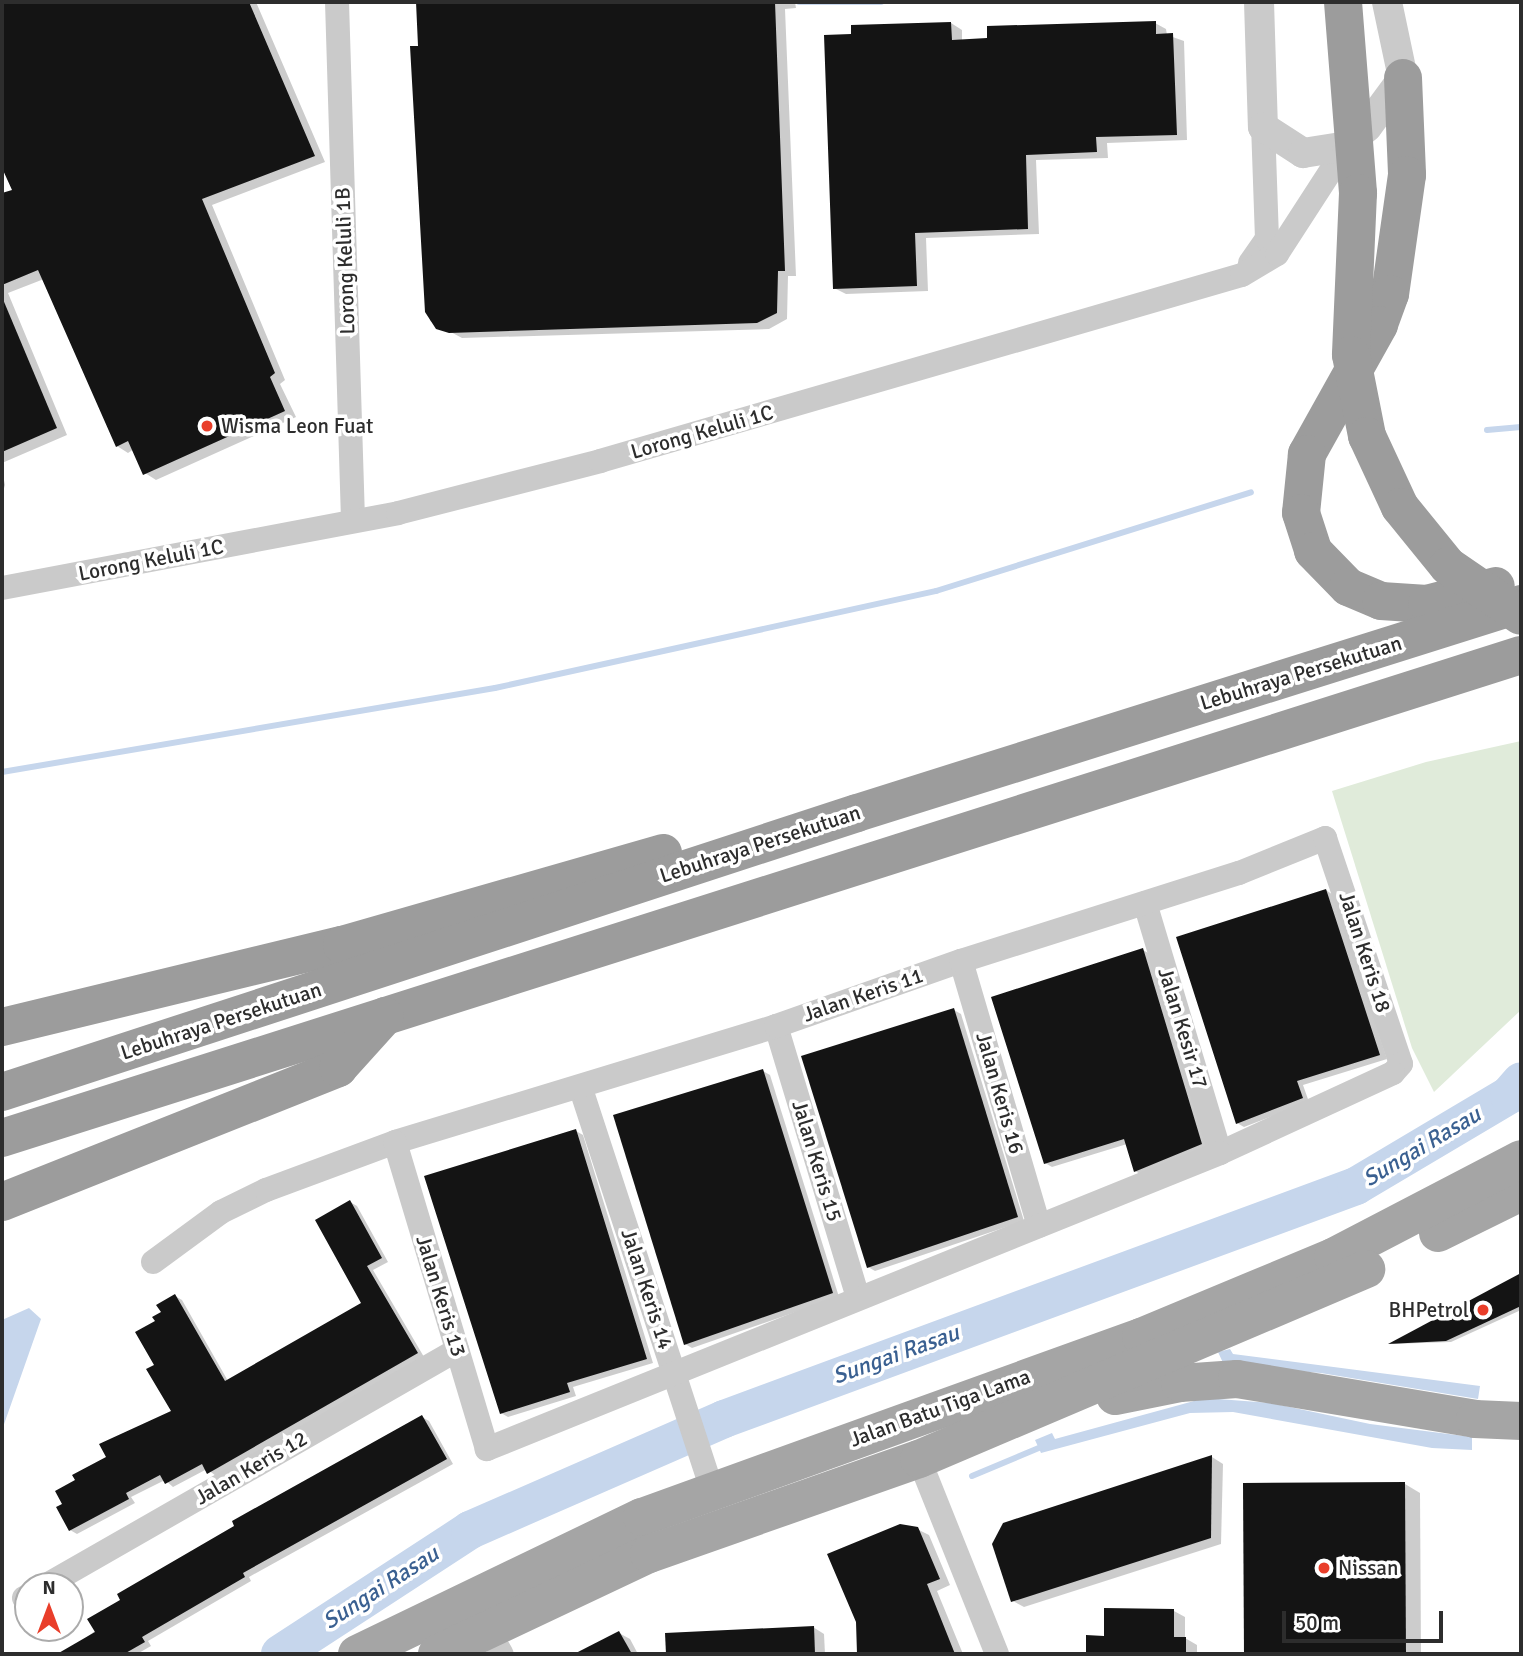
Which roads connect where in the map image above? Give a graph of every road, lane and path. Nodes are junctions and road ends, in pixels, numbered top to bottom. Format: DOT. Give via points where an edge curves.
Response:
graph roads {
  1 [pos="337,2"];
  2 [pos="1259,2"];
  3 [pos="1322,2"];
  4 [pos="1343,2"];
  5 [pos="1389,8"];
  6 [pos="1403,78"];
  7 [pos="1262,127"];
  8 [pos="1347,146"];
  9 [pos="1242,275"];
  10 [pos="1351,299"];
  11 [pos="353,521"];
  12 [pos="1521,578"];
  13 [pos="2,588"];
  14 [pos="1521,604"];
  15 [pos="1521,616"];
  16 [pos="1521,655"];
  17 [pos="857,813"];
  18 [pos="1329,839"];
  19 [pos="1145,903"];
  20 [pos="961,961"];
  21 [pos="386,1015"];
  22 [pos="776,1026"];
  23 [pos="2,1027"];
  24 [pos="581,1089"];
  25 [pos="2,1092"];
  26 [pos="2,1138"];
  27 [pos="395,1142"];
  28 [pos="1220,1153"];
  29 [pos="1521,1159"];
  30 [pos="1521,1192"];
  31 [pos="2,1202"];
  32 [pos="1039,1226"];
  33 [pos="1521,1227"];
  34 [pos="1449,1228"];
  35 [pos="153,1262"];
  36 [pos="858,1297"];
  37 [pos="457,1350"];
  38 [pos="677,1382"];
  39 [pos="1024,1416"];
  40 [pos="1521,1422"];
  41 [pos="919,1459"];
  42 [pos="706,1473"];
  43 [pos="69,1572"];
  44 [pos="486,1628"];
  45 [pos="358,1654"];
  46 [pos="437,1654"];
  47 [pos="997,1654"];
  1 -- 11 [label="street, Lorong Keluli 1B"];
  2 -- 7 [label="street"];
  3 -- 10 [label="highway, bridge"];
  4 -- 10 [label="highway, bridge" via="1358,193"];
  5 -- 6 [label="street"];
  6 -- 8 [label="street"];
  6 -- 12 [label="highway" via="1407,175 1390,294 1379,325 1307,454 1301,513 1313,551 1348,587 1381,601 1427,604"];
  7 -- 8 [label="street" via="1303,153"];
  7 -- 9 [label="street" via="1267,239"];
  8 -- 9 [label="street, Lorong Keluli 1C" via="1276,254"];
  9 -- 11 [label="street, Lorong Keluli 1C" via="600,461"];
  10 -- 15 [label="highway, bridge" via="1351,355 1367,436 1382,476 1400,507 1448,566"];
  11 -- 13 [label="street, Lorong Keluli 1C"];
  14 -- 17 [label="highway, Lebuhraya Persekutuan"];
  16 -- 21 [label="highway, Lebuhraya Persekutuan"];
  17 -- 23 [label="highway" via="622,861 342,945"];
  17 -- 25 [label="highway, Lebuhraya Persekutuan"];
  18 -- 19 [label="street, Jalan Keris 11"];
  18 -- 28 [label="street, Jalan Keris 18" via="1401,1064 1393,1073"];
  19 -- 20 [label="street, Jalan Keris 11"];
  19 -- 28 [label="street, Jalan Kesir 17"];
  20 -- 22 [label="street, Jalan Keris 11"];
  20 -- 32 [label="street, Jalan Keris 16"];
  21 -- 26 [label="highway, Lebuhraya Persekutuan"];
  21 -- 31 [label="highway" via="338,1068"];
  22 -- 24 [label="street, Jalan Keris 11"];
  22 -- 36 [label="street, Jalan Keris 15"];
  24 -- 27 [label="street, Jalan Keris 11"];
  24 -- 38 [label="street, Jalan Keris 14"];
  27 -- 35 [label="street, Jalan Keris 11" via="266,1190 221,1212"];
  27 -- 37 [label="street, Jalan Keris 13"];
  28 -- 32 [label="street"];
  29 -- 42 [label="main road, Jalan Batu Tiga Lama" via="1333,1257 1141,1337"];
  30 -- 34 [label="main road, Jalan Batu Tiga Lama"];
  32 -- 36 [label="street"];
  33 -- 34 [label="main road" via="1490,1221"];
  34 -- 39 [label="main road, Jalan Batu Tiga Lama" via="1307,1297"];
  36 -- 38 [label="street"];
  37 -- 38 [label="street, Jalan Keris 13" via="487,1449"];
  37 -- 43 [label="street, Jalan Keris 12"];
  38 -- 42 [label="street, Jalan Keris 14"];
  39 -- 40 [label="main road" via="1180,1382 1237,1379 1475,1419"];
  39 -- 41 [label="main road, Jalan Batu Tiga Lama"];
  41 -- 44 [label="main road, Jalan Batu Tiga Lama" via="649,1555"];
  41 -- 47 [label="street"];
  42 -- 44 [label="main road, Jalan Batu Tiga Lama"];
  44 -- 45 [label="main road, Jalan Batu Tiga Lama"];
  44 -- 46 [label="main road, Jalan Batu Tiga Lama"];
}
